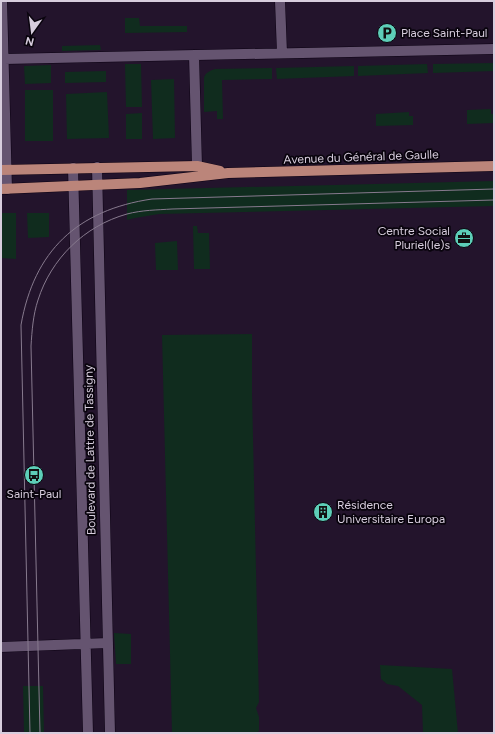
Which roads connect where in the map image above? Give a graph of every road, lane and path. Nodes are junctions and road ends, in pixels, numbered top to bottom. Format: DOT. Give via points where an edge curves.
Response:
graph roads {
  1 [pos="2,1"];
  2 [pos="280,1"];
  3 [pos="494,49"];
  4 [pos="282,53"];
  5 [pos="194,55"];
  6 [pos="4,59"];
  7 [pos="196,166"];
  8 [pos="494,166"];
  9 [pos="97,167"];
  10 [pos="73,168"];
  11 [pos="4,170"];
  12 [pos="228,173"];
  13 [pos="98,185"];
  14 [pos="74,186"];
  15 [pos="4,189"];
  16 [pos="108,643"];
  17 [pos="85,644"];
  18 [pos="1,647"];
  19 [pos="88,733"];
  20 [pos="110,733"];
  1 -- 6 [label="street"];
  2 -- 4 [label="street"];
  3 -- 4 [label="street"];
  4 -- 5 [label="street"];
  5 -- 6 [label="street"];
  5 -- 7 [label="street"];
  6 -- 11 [label="street"];
  7 -- 9 [label="main road, Avenue du Général de Gaulle"];
  7 -- 12 [label="main road, Avenue du Général de Gaulle"];
  8 -- 12 [label="main road, Avenue du Général de Gaulle"];
  9 -- 10 [label="main road, Avenue du Général de Gaulle"];
  9 -- 13 [label="street, Boulevard de Lattre de Tassigny"];
  10 -- 11 [label="main road, Avenue du Général de Gaulle"];
  10 -- 14 [label="street, Boulevard de Lattre de Tassigny"];
  11 -- 15 [label="street"];
  12 -- 13 [label="main road, Avenue du Général de Gaulle"];
  13 -- 14 [label="main road, Avenue du Général de Gaulle"];
  13 -- 16 [label="street, Boulevard de Lattre de Tassigny"];
  14 -- 15 [label="main road, Avenue du Général de Gaulle"];
  14 -- 17 [label="street, Boulevard de Lattre de Tassigny"];
  16 -- 17 [label="street"];
  16 -- 20 [label="street, Boulevard de Lattre de Tassigny"];
  17 -- 18 [label="street"];
  17 -- 19 [label="street, Boulevard de Lattre de Tassigny"];
}
